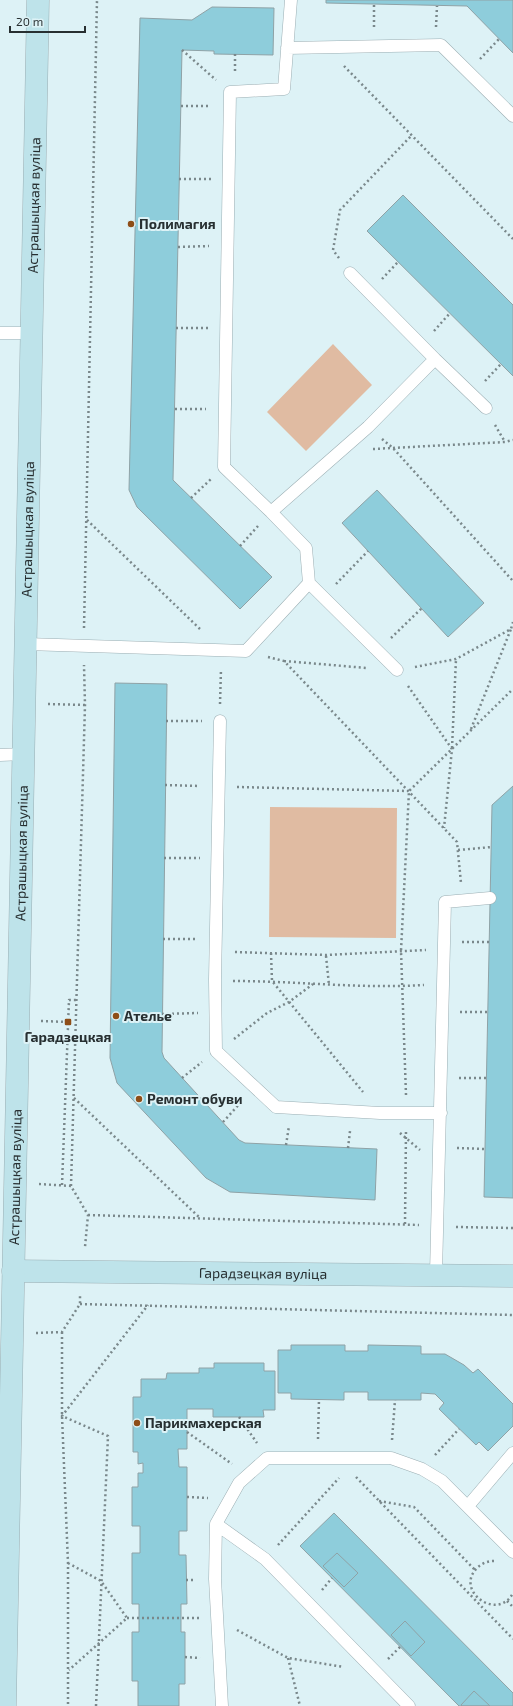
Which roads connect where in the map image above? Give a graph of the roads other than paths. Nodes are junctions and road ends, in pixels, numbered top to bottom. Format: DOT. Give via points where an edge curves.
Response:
graph roads {
  1 [pos="38,0"];
  2 [pos="290,0"];
  3 [pos="287,48"];
  4 [pos="513,116"];
  5 [pos="350,273"];
  6 [pos="0,333"];
  7 [pos="32,333"];
  8 [pos="435,359"];
  9 [pos="486,408"];
  10 [pos="271,512"];
  11 [pos="309,583"];
  12 [pos="26,644"];
  13 [pos="397,670"];
  14 [pos="220,721"];
  15 [pos="24,754"];
  16 [pos="0,755"];
  17 [pos="490,898"];
  18 [pos="441,1113"];
  19 [pos="6,1271"];
  20 [pos="436,1274"];
  21 [pos="513,1276"];
  22 [pos="513,1453"];
  23 [pos="468,1506"];
  24 [pos="216,1524"];
  25 [pos="513,1552"];
  26 [pos="5,1706"];
  27 [pos="222,1706"];
  28 [pos="409,1706"];
  1 -- 7 [label="main road, Астрашыцкая вуліца"];
  2 -- 3 [label="lane"];
  3 -- 4 [label="lane" via="441,44"];
  3 -- 10 [label="lane" via="284,90 230,92 224,467"];
  5 -- 8 [label="lane"];
  6 -- 7 [label="lane"];
  7 -- 12 [label="main road, Астрашыцкая вуліца"];
  8 -- 9 [label="lane"];
  8 -- 10 [label="lane" via="368,427"];
  10 -- 11 [label="lane" via="306,548"];
  11 -- 12 [label="lane" via="246,651"];
  11 -- 13 [label="lane"];
  12 -- 15 [label="main road, Астрашыцкая вуліца"];
  14 -- 18 [label="lane" via="216,1051 276,1107"];
  15 -- 16 [label="lane"];
  15 -- 19 [label="main road, Астрашыцкая вуліца" via="14,1183"];
  17 -- 18 [label="lane" via="445,902"];
  18 -- 20 [label="lane"];
  19 -- 20 [label="main road, Гарадзецкая вуліца"];
  19 -- 26 [label="main road, Астрашыцкая вуліца"];
  20 -- 21 [label="main road, Гарадзецкая вуліца"];
  22 -- 23 [label="lane"];
  23 -- 24 [label="lane" via="442,1480 422,1469 391,1458 267,1458 239,1482"];
  23 -- 25 [label="lane"];
  24 -- 27 [label="lane" via="215,1579"];
  24 -- 28 [label="lane" via="266,1559"];
}
